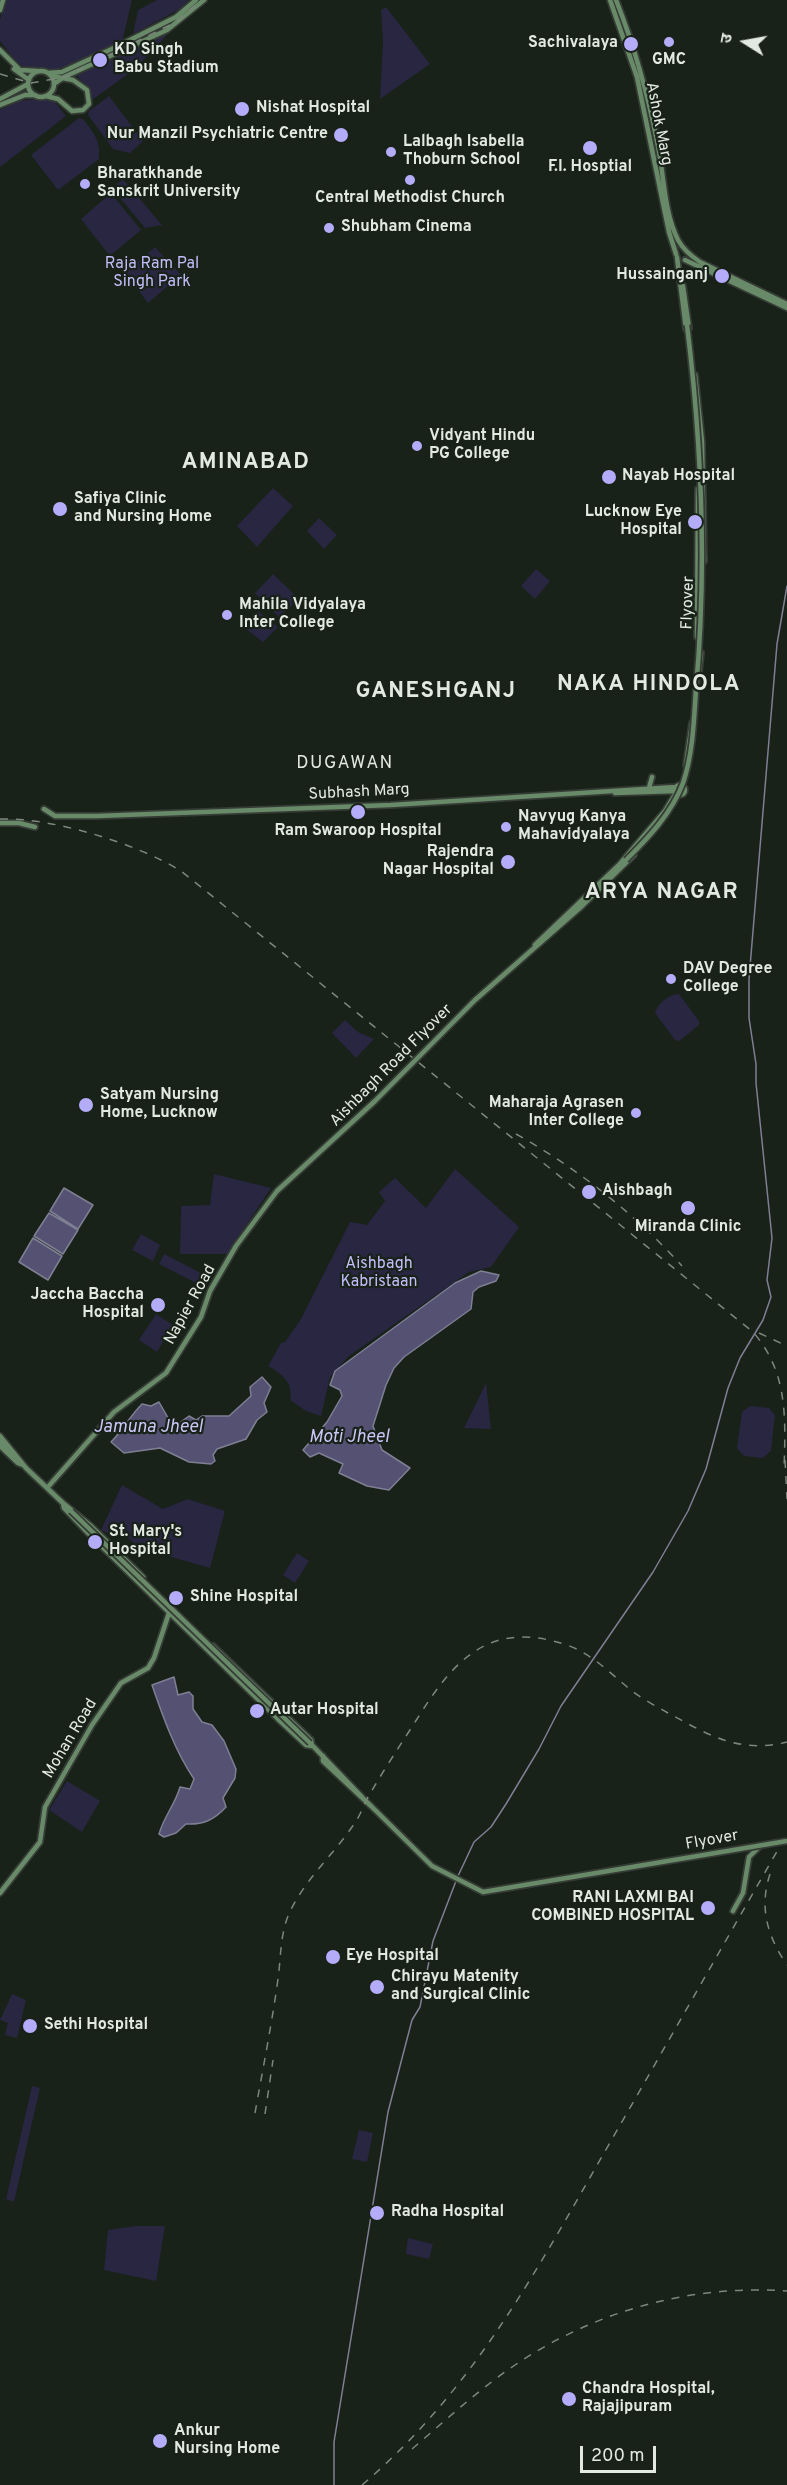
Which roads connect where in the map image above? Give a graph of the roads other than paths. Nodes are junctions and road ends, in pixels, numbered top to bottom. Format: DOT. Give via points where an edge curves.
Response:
graph roads {
  1 [pos="3,0"];
  2 [pos="196,0"];
  3 [pos="204,0"];
  4 [pos="610,0"];
  5 [pos="616,0"];
  6 [pos="0,10"];
  7 [pos="0,52"];
  8 [pos="37,71"];
  9 [pos="73,74"];
  10 [pos="50,75"];
  11 [pos="64,77"];
  12 [pos="73,80"];
  13 [pos="29,82"];
  14 [pos="54,84"];
  15 [pos="35,95"];
  16 [pos="46,96"];
  17 [pos="0,99"];
  18 [pos="0,105"];
  19 [pos="685,248"];
  20 [pos="688,254"];
  21 [pos="680,258"];
  22 [pos="786,306"];
  23 [pos="687,321"];
  24 [pos="652,777"];
  25 [pos="649,788"];
  26 [pos="679,790"];
  27 [pos="391,805"];
  28 [pos="44,809"];
  29 [pos="0,823"];
  30 [pos="34,827"];
  31 [pos="622,865"];
  32 [pos="323,1151"];
  33 [pos="0,1436"];
  34 [pos="0,1441"];
  35 [pos="0,1446"];
  36 [pos="23,1464"];
  37 [pos="48,1487"];
  38 [pos="63,1503"];
  39 [pos="171,1609"];
  40 [pos="311,1744"];
  41 [pos="787,1841"];
  42 [pos="772,1844"];
  43 [pos="0,1893"];
  44 [pos="734,1909"];
  1 -- 6 [label="main road"];
  2 -- 10 [label="main road" via="176,17"];
  3 -- 9 [label="main road" via="167,30"];
  4 -- 21 [label="main road, Ashok Marg" via="637,77 669,232"];
  5 -- 19 [label="main road, Ashok Marg" via="649,101 672,226"];
  7 -- 8 [label="main road" via="20,70"];
  7 -- 13 [label="main road"];
  8 -- 10 [label="main road"];
  8 -- 13 [label="main road"];
  9 -- 11 [label="main road"];
  9 -- 12 [label="main road"];
  10 -- 11 [label="main road"];
  10 -- 14 [label="main road"];
  11 -- 12 [label="main road"];
  11 -- 14 [label="main road"];
  12 -- 16 [label="main road" via="87,90 87,108 72,111 58,99"];
  13 -- 15 [label="main road"];
  13 -- 17 [label="main road"];
  14 -- 16 [label="main road"];
  15 -- 16 [label="main road"];
  15 -- 18 [label="main road"];
  19 -- 20 [label="main road, Ashok Marg"];
  19 -- 21 [label="main road" via="679,249"];
  20 -- 21 [label="main road"];
  20 -- 22 [label="main road"];
  21 -- 22 [label="main road"];
  21 -- 23 [label="main road, Ashok Marg"];
  23 -- 26 [label="main road" via="697,442 699,560 696,671 687,760"];
  23 -- 31 [label="main road, Flyover, bridge" via="701,475 701,597 694,714 681,788 660,822"];
  24 -- 25 [label="main road"];
  25 -- 26 [label="main road, Subhash Marg"];
  25 -- 27 [label="main road, Subhash Marg"];
  26 -- 27 [label="main road"];
  26 -- 31 [label="main road" via="648,839"];
  27 -- 28 [label="main road, Subhash Marg" via="64,817"];
  29 -- 30 [label="main road"];
  31 -- 32 [label="main road, Aishbagh Road Flyover, bridge" via="480,995"];
  32 -- 37 [label="main road, Napier Road" via="277,1191 255,1218 166,1373 121,1405"];
  33 -- 36 [label="main road"];
  34 -- 36 [label="main road"];
  35 -- 36 [label="main road"];
  36 -- 37 [label="main road"];
  37 -- 38 [label="main road"];
  38 -- 39 [label="main road" via="88,1533"];
  38 -- 40 [label="main road, bridge"];
  39 -- 40 [label="main road" via="299,1739"];
  39 -- 43 [label="main road, Mohan Road" via="148,1668 121,1683 92,1725 45,1807 40,1842"];
  40 -- 42 [label="main road, Flyover, bridge" via="323,1761 432,1866 483,1892"];
  41 -- 42 [label="main road, Flyover, bridge"];
  42 -- 44 [label="main road, bridge" via="751,1853 743,1893"];
}
